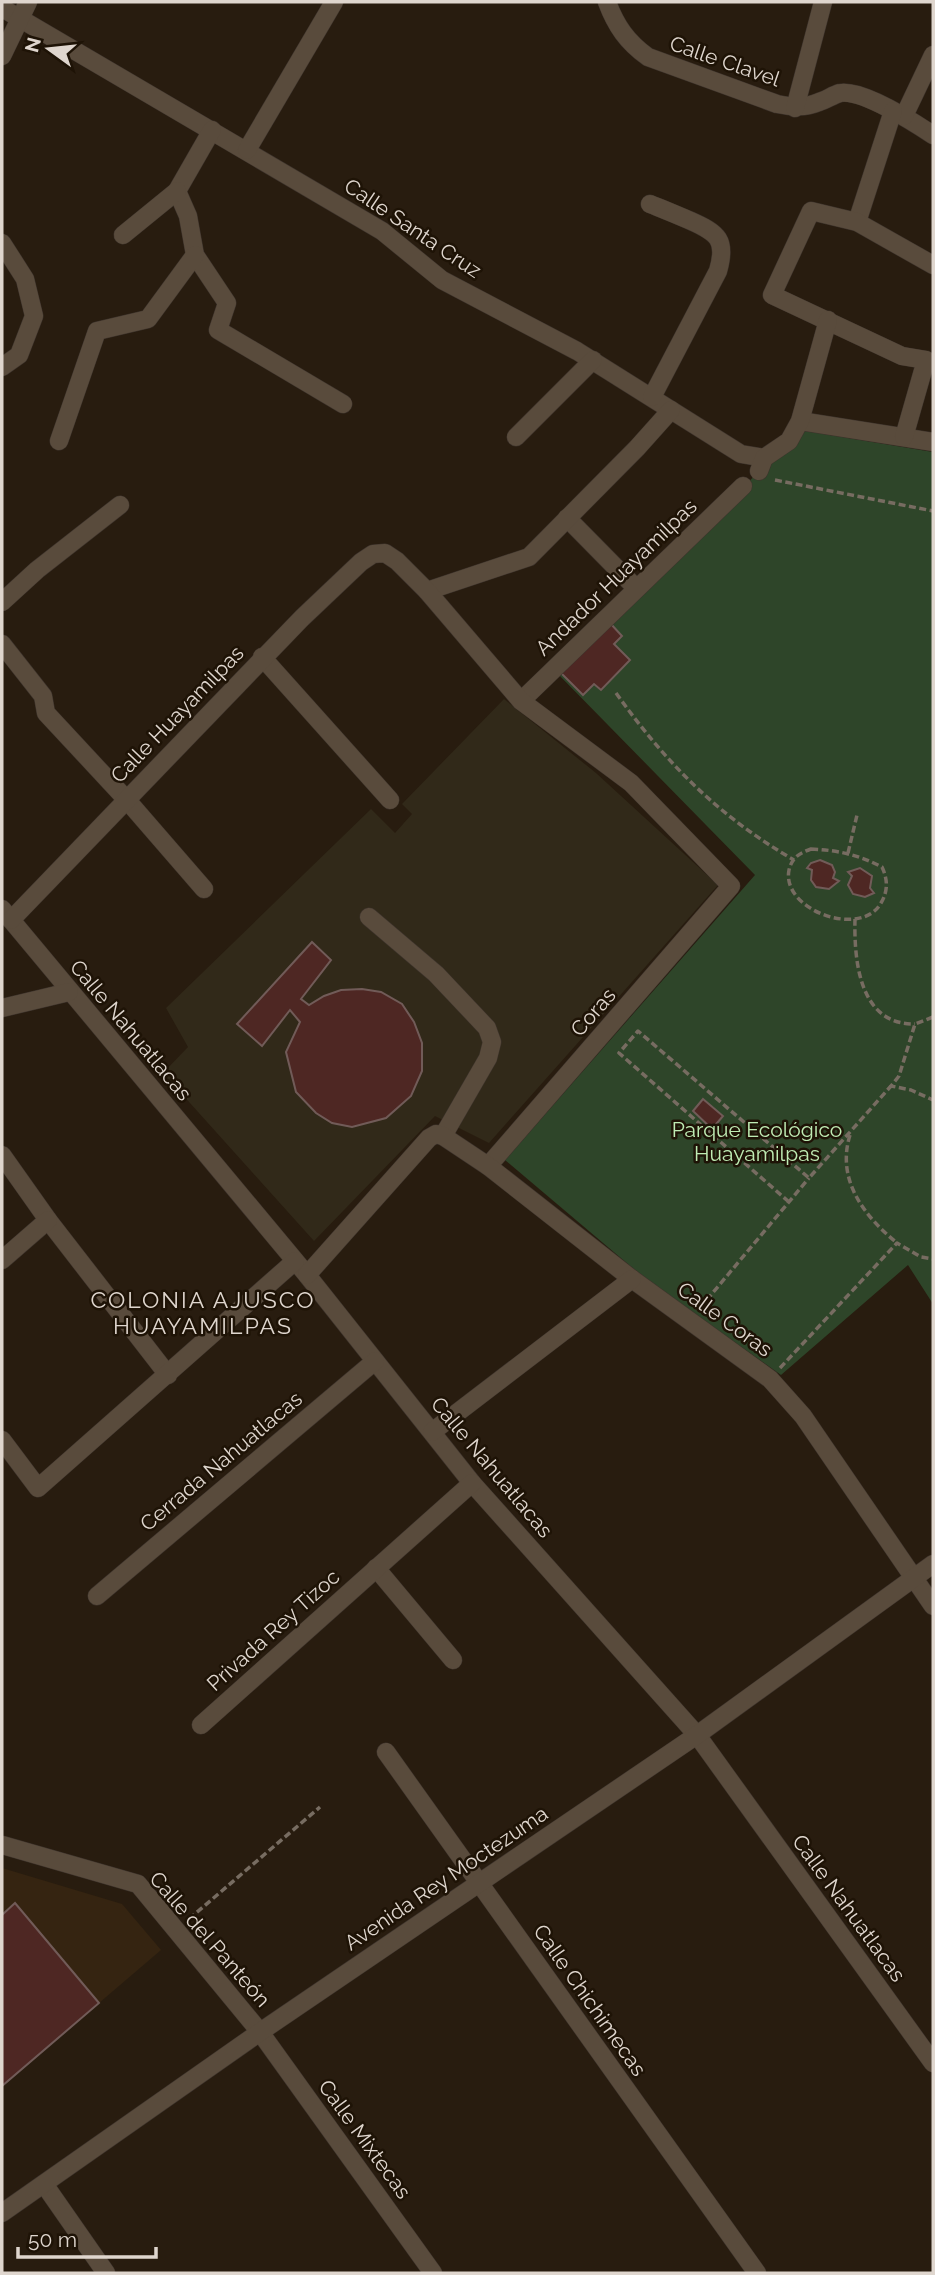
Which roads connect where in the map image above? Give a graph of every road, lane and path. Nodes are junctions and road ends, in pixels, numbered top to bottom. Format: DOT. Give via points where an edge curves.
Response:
graph roads {
  1 [pos="334,2"];
  2 [pos="607,2"];
  3 [pos="822,2"];
  4 [pos="2,8"];
  5 [pos="24,10"];
  6 [pos="933,55"];
  7 [pos="2,56"];
  8 [pos="795,108"];
  9 [pos="898,113"];
  10 [pos="212,130"];
  11 [pos="933,135"];
  12 [pos="247,150"];
  13 [pos="177,191"];
  14 [pos="650,204"];
  15 [pos="857,222"];
  16 [pos="123,235"];
  17 [pos="2,243"];
  18 [pos="195,255"];
  19 [pos="933,265"];
  20 [pos="828,320"];
  21 [pos="593,360"];
  22 [pos="2,367"];
  23 [pos="652,397"];
  24 [pos="343,404"];
  25 [pos="671,410"];
  26 [pos="800,421"];
  27 [pos="516,437"];
  28 [pos="904,438"];
  29 [pos="59,441"];
  30 [pos="933,442"];
  31 [pos="761,465"];
  32 [pos="743,486"];
  33 [pos="120,505"];
  34 [pos="933,511"];
  35 [pos="567,518"];
  36 [pos="636,588"];
  37 [pos="427,591"];
  38 [pos="2,602"];
  39 [pos="2,644"];
  40 [pos="262,657"];
  41 [pos="616,693"];
  42 [pos="521,701"];
  43 [pos="126,799"];
  44 [pos="390,800"];
  45 [pos="857,815"];
  46 [pos="848,853"];
  47 [pos="794,860"];
  48 [pos="204,889"];
  49 [pos="6,914"];
  50 [pos="369,917"];
  51 [pos="855,919"];
  52 [pos="69,992"];
  53 [pos="2,1008"];
  54 [pos="933,1017"];
  55 [pos="915,1024"];
  56 [pos="891,1086"];
  57 [pos="933,1100"];
  58 [pos="859,1122"];
  59 [pos="436,1137"];
  60 [pos="2,1155"];
  61 [pos="488,1166"];
  62 [pos="809,1178"];
  63 [pos="789,1202"];
  64 [pos="48,1220"];
  65 [pos="897,1243"];
  66 [pos="933,1259"];
  67 [pos="2,1261"];
  68 [pos="301,1268"];
  69 [pos="632,1279"];
  70 [pos="699,1309"];
  71 [pos="375,1361"];
  72 [pos="168,1375"];
  73 [pos="769,1379"];
  74 [pos="432,1432"];
  75 [pos="2,1440"];
  76 [pos="471,1483"];
  77 [pos="933,1564"];
  78 [pos="376,1568"];
  79 [pos="914,1577"];
  80 [pos="97,1596"];
  81 [pos="933,1606"];
  82 [pos="453,1660"];
  83 [pos="201,1725"];
  84 [pos="697,1735"];
  85 [pos="386,1752"];
  86 [pos="320,1807"];
  87 [pos="2,1845"];
  88 [pos="479,1882"];
  89 [pos="176,1930"];
  90 [pos="260,2032"];
  91 [pos="933,2063"];
  92 [pos="44,2184"];
  93 [pos="2,2213"];
  94 [pos="106,2273"];
  95 [pos="433,2273"];
  96 [pos="757,2273"];
  1 -- 12 [label="street"];
  2 -- 8 [label="street, Calle Clavel" via="614,22 633,47 648,57"];
  3 -- 8 [label="street"];
  4 -- 5 [label="street, Calle Santa Cruz"];
  5 -- 7 [label="street"];
  5 -- 10 [label="street, Calle Santa Cruz"];
  6 -- 9 [label="street"];
  8 -- 9 [label="street, Calle Clavel" via="841,93"];
  9 -- 11 [label="street, Calle Clavel"];
  9 -- 15 [label="street"];
  10 -- 12 [label="street, Calle Santa Cruz"];
  10 -- 13 [label="street"];
  12 -- 21 [label="street, Calle Santa Cruz" via="382,231 442,280"];
  13 -- 16 [label="street"];
  13 -- 18 [label="street" via="188,216"];
  14 -- 23 [label="street" via="712,230 722,257"];
  15 -- 19 [label="street"];
  15 -- 20 [label="street" via="811,211 772,295"];
  17 -- 22 [label="street" via="25,279 34,316 19,355"];
  18 -- 24 [label="street" via="227,303 218,330"];
  18 -- 29 [label="street" via="148,319 97,331"];
  20 -- 26 [label="street"];
  20 -- 28 [label="street" via="902,355 926,360"];
  21 -- 23 [label="street, Calle Santa Cruz"];
  21 -- 27 [label="street"];
  23 -- 25 [label="street, Calle Santa Cruz"];
  25 -- 31 [label="street, Calle Santa Cruz"];
  25 -- 35 [label="street"];
  26 -- 28 [label="street"];
  26 -- 31 [label="street" via="789,441"];
  28 -- 30 [label="street"];
  31 -- 34 [label="path" via="764,478"];
  32 -- 36 [label="street, Andador Huayamilpas"];
  33 -- 38 [label="street"];
  35 -- 36 [label="street"];
  35 -- 37 [label="street" via="529,556"];
  36 -- 42 [label="street, Andador Huayamilpas"];
  37 -- 40 [label="street, Calle Huayamilpas" via="397,561 373,554"];
  37 -- 42 [label="street"];
  39 -- 43 [label="street" via="43,696 46,713"];
  40 -- 43 [label="street, Calle Huayamilpas"];
  40 -- 44 [label="street"];
  41 -- 47 [label="path" via="641,729 703,795"];
  42 -- 61 [label="street, Coras" via="631,783 731,886"];
  43 -- 48 [label="street"];
  43 -- 49 [label="street, Calle Huayamilpas"];
  45 -- 46 [label="path"];
  46 -- 47 [label="path" via="811,849"];
  46 -- 51 [label="path" via="882,867 887,878 880,906"];
  47 -- 51 [label="path" via="788,877 792,892 806,906"];
  49 -- 52 [label="street, Calle Nahuatlacas"];
  50 -- 59 [label="street" via="436,974 487,1028 492,1042 488,1058"];
  51 -- 55 [label="path" via="854,950 867,997 882,1014 902,1024"];
  52 -- 53 [label="street"];
  52 -- 68 [label="street, Calle Nahuatlacas"];
  54 -- 55 [label="path"];
  55 -- 56 [label="path" via="899,1076"];
  56 -- 57 [label="path"];
  56 -- 58 [label="path"];
  58 -- 62 [label="path"];
  58 -- 65 [label="path" via="849,1135 846,1150 851,1189 863,1209"];
  59 -- 61 [label="street, Calle Coras"];
  59 -- 68 [label="street"];
  60 -- 64 [label="street"];
  61 -- 69 [label="street, Calle Coras"];
  62 -- 63 [label="path"];
  62 -- 63 [label="path" via="638,1031 619,1053"];
  63 -- 70 [label="path"];
  64 -- 67 [label="street"];
  64 -- 72 [label="street"];
  65 -- 66 [label="path"];
  65 -- 73 [label="path"];
  68 -- 71 [label="street, Calle Nahuatlacas"];
  68 -- 72 [label="street"];
  69 -- 73 [label="street, Calle Coras"];
  69 -- 74 [label="street"];
  71 -- 74 [label="street, Calle Nahuatlacas"];
  71 -- 80 [label="street, Cerrada Nahuatlacas"];
  72 -- 75 [label="street" via="38,1488"];
  73 -- 79 [label="street, Calle Coras" via="803,1416"];
  74 -- 76 [label="street, Calle Nahuatlacas"];
  76 -- 78 [label="street, Privada Rey Tizoc"];
  76 -- 84 [label="street, Calle Nahuatlacas"];
  77 -- 79 [label="street, Avenida Rey Moctezuma"];
  78 -- 82 [label="street"];
  78 -- 83 [label="street, Privada Rey Tizoc"];
  79 -- 81 [label="street, Calle Coras"];
  79 -- 84 [label="street, Avenida Rey Moctezuma"];
  84 -- 88 [label="street, Avenida Rey Moctezuma"];
  84 -- 91 [label="street, Calle Nahuatlacas"];
  85 -- 88 [label="street, Calle Chichimecas"];
  86 -- 89 [label="path"];
  87 -- 89 [label="street, Calle del Panteón" via="138,1884"];
  88 -- 90 [label="street, Avenida Rey Moctezuma"];
  88 -- 96 [label="street, Calle Chichimecas"];
  89 -- 90 [label="street, Calle del Panteón"];
  90 -- 92 [label="street, Avenida Rey Moctezuma"];
  90 -- 95 [label="street, Calle Mixtecas"];
  92 -- 93 [label="street, Avenida Rey Moctezuma"];
  92 -- 94 [label="street"];
}
